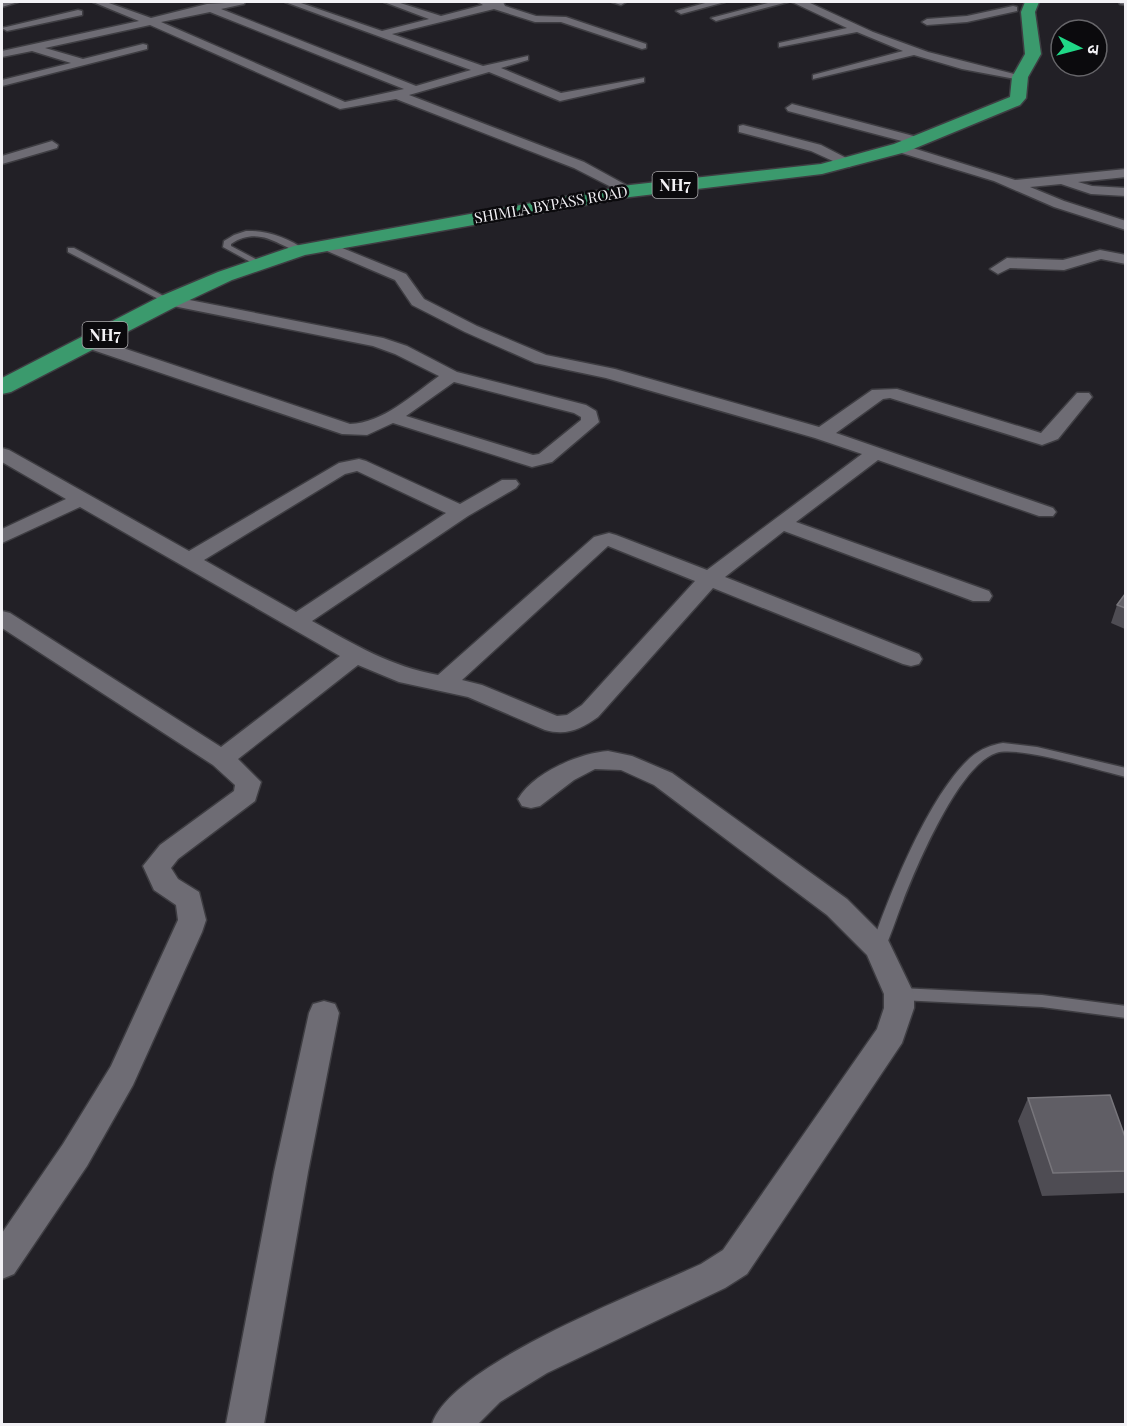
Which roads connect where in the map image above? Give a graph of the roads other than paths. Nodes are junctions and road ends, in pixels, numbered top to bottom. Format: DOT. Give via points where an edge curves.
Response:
graph roads {
  1 [pos="13,2"];
  2 [pos="98,2"];
  3 [pos="193,2"];
  4 [pos="240,2"];
  5 [pos="290,2"];
  6 [pos="388,2"];
  7 [pos="483,2"];
  8 [pos="514,2"];
  9 [pos="720,2"];
  10 [pos="783,2"];
  11 [pos="797,2"];
  12 [pos="987,3"];
  13 [pos="2,4"];
  14 [pos="495,6"];
  15 [pos="1024,7"];
  16 [pos="210,8"];
  17 [pos="681,11"];
  18 [pos="78,13"];
  19 [pos="716,18"];
  20 [pos="440,19"];
  21 [pos="152,22"];
  22 [pos="927,22"];
  23 [pos="4,27"];
  24 [pos="857,29"];
  25 [pos="381,34"];
  26 [pos="45,44"];
  27 [pos="783,45"];
  28 [pos="642,46"];
  29 [pos="33,47"];
  30 [pos="143,47"];
  31 [pos="916,51"];
  32 [pos="2,54"];
  33 [pos="524,58"];
  34 [pos="83,63"];
  35 [pos="486,69"];
  36 [pos="1020,76"];
  37 [pos="817,77"];
  38 [pos="640,80"];
  39 [pos="2,83"];
  40 [pos="414,89"];
  41 [pos="396,95"];
  42 [pos="792,108"];
  43 [pos="743,129"];
  44 [pos="52,145"];
  45 [pos="909,145"];
  46 [pos="2,160"];
  47 [pos="849,163"];
  48 [pos="1125,173"];
  49 [pos="1059,181"];
  50 [pos="1013,184"];
  51 [pos="630,191"];
  52 [pos="1125,192"];
  53 [pos="1125,226"];
  54 [pos="325,245"];
  55 [pos="71,250"];
  56 [pos="301,250"];
  57 [pos="1125,260"];
  58 [pos="259,263"];
  59 [pos="998,269"];
  60 [pos="169,301"];
  61 [pos="90,343"];
  62 [pos="451,376"];
  63 [pos="2,387"];
  64 [pos="1083,397"];
  65 [pos="392,417"];
  66 [pos="822,434"];
  67 [pos="876,453"];
  68 [pos="2,454"];
  69 [pos="510,484"];
  70 [pos="81,499"];
  71 [pos="461,512"];
  72 [pos="1046,512"];
  73 [pos="781,523"];
  74 [pos="2,537"];
  75 [pos="189,560"];
  76 [pos="708,579"];
  77 [pos="981,596"];
  78 [pos="2,618"];
  79 [pos="297,621"];
  80 [pos="356,655"];
  81 [pos="911,659"];
  82 [pos="443,684"];
  83 [pos="222,759"];
  84 [pos="1125,773"];
  85 [pos="531,799"];
  86 [pos="878,948"];
  87 [pos="899,994"];
  88 [pos="1125,1012"];
  89 [pos="324,1013"];
  90 [pos="2,1262"];
  91 [pos="245,1425"];
  92 [pos="451,1425"];
  1 -- 13 [label="street"];
  2 -- 21 [label="street"];
  3 -- 16 [label="street"];
  4 -- 16 [label="street"];
  5 -- 25 [label="street"];
  6 -- 20 [label="street"];
  7 -- 14 [label="street"];
  8 -- 14 [label="street"];
  9 -- 17 [label="street"];
  10 -- 19 [label="street"];
  11 -- 24 [label="street" via="820,9"];
  12 -- 15 [label="street"];
  14 -- 20 [label="street"];
  14 -- 28 [label="street" via="535,19 562,19"];
  15 -- 22 [label="street" via="963,20"];
  15 -- 36 [label="highway, SHIMLA BYPASS ROAD / NH7" via="1033,54"];
  16 -- 21 [label="street"];
  16 -- 40 [label="street"];
  18 -- 23 [label="street"];
  20 -- 25 [label="street"];
  21 -- 26 [label="street"];
  21 -- 41 [label="street" via="341,106"];
  23 -- 26 [label="street"];
  24 -- 27 [label="street"];
  24 -- 31 [label="street"];
  25 -- 35 [label="street"];
  26 -- 29 [label="street"];
  29 -- 32 [label="street"];
  29 -- 34 [label="street"];
  30 -- 34 [label="street"];
  31 -- 36 [label="street" via="972,68"];
  31 -- 37 [label="street"];
  33 -- 35 [label="street"];
  34 -- 39 [label="street"];
  35 -- 38 [label="street" via="560,97"];
  35 -- 40 [label="street"];
  36 -- 45 [label="highway, SHIMLA BYPASS ROAD / NH7" via="1014,102"];
  40 -- 41 [label="street"];
  41 -- 51 [label="street" via="579,165"];
  42 -- 45 [label="street"];
  43 -- 47 [label="street" via="816,148"];
  44 -- 46 [label="street"];
  45 -- 47 [label="highway, SHIMLA BYPASS ROAD / NH7"];
  45 -- 50 [label="street"];
  47 -- 51 [label="highway, SHIMLA BYPASS ROAD / NH7"];
  48 -- 49 [label="street"];
  49 -- 50 [label="street"];
  49 -- 52 [label="street" via="1086,190"];
  50 -- 53 [label="street"];
  51 -- 54 [label="highway, SHIMLA BYPASS ROAD / NH7"];
  54 -- 56 [label="highway, SHIMLA BYPASS ROAD / NH7"];
  54 -- 66 [label="street" via="395,273 418,302 541,359 609,374"];
  55 -- 60 [label="lane"];
  56 -- 58 [label="highway, SHIMLA BYPASS ROAD / NH7"];
  56 -- 58 [label="lane" via="260,232 238,236 227,243 232,252"];
  57 -- 59 [label="street" via="1100,254 1048,266 1007,262"];
  58 -- 60 [label="highway, SHIMLA BYPASS ROAD / NH7"];
  60 -- 61 [label="highway, SHIMLA BYPASS ROAD / NH7"];
  60 -- 62 [label="street" via="377,342"];
  61 -- 63 [label="highway, SHIMLA BYPASS ROAD / NH7"];
  61 -- 65 [label="street" via="349,430 367,429"];
  62 -- 65 [label="street"];
  62 -- 65 [label="street" via="580,409 590,415 590,422 545,458 532,460"];
  64 -- 66 [label="street" via="1051,435 1042,439 891,393 878,394"];
  66 -- 67 [label="street"];
  67 -- 72 [label="street"];
  67 -- 73 [label="street"];
  68 -- 70 [label="street"];
  69 -- 71 [label="street"];
  70 -- 74 [label="street"];
  70 -- 75 [label="street"];
  71 -- 75 [label="street" via="352,465 339,469"];
  71 -- 79 [label="street"];
  73 -- 76 [label="street"];
  73 -- 77 [label="street"];
  75 -- 79 [label="street"];
  76 -- 81 [label="street"];
  76 -- 82 [label="street" via="604,539"];
  76 -- 82 [label="street" via="590,711 573,723 549,722 474,690"];
  78 -- 83 [label="street"];
  79 -- 80 [label="street"];
  80 -- 82 [label="street" via="407,677"];
  80 -- 83 [label="street"];
  83 -- 90 [label="street" via="248,782 246,795 169,852 157,866 164,884 189,900 192,920 188,932 122,1075 75,1155"];
  84 -- 86 [label="lane" via="1017,748 992,749 982,755 954,785 890,913"];
  85 -- 86 [label="street" via="584,762 616,760 637,765 663,779 837,908"];
  86 -- 87 [label="street"];
  87 -- 88 [label="lane" via="1042,1001"];
  87 -- 92 [label="street" via="891,1034 735,1262 534,1360 487,1389"];
  89 -- 91 [label="street"];
}
